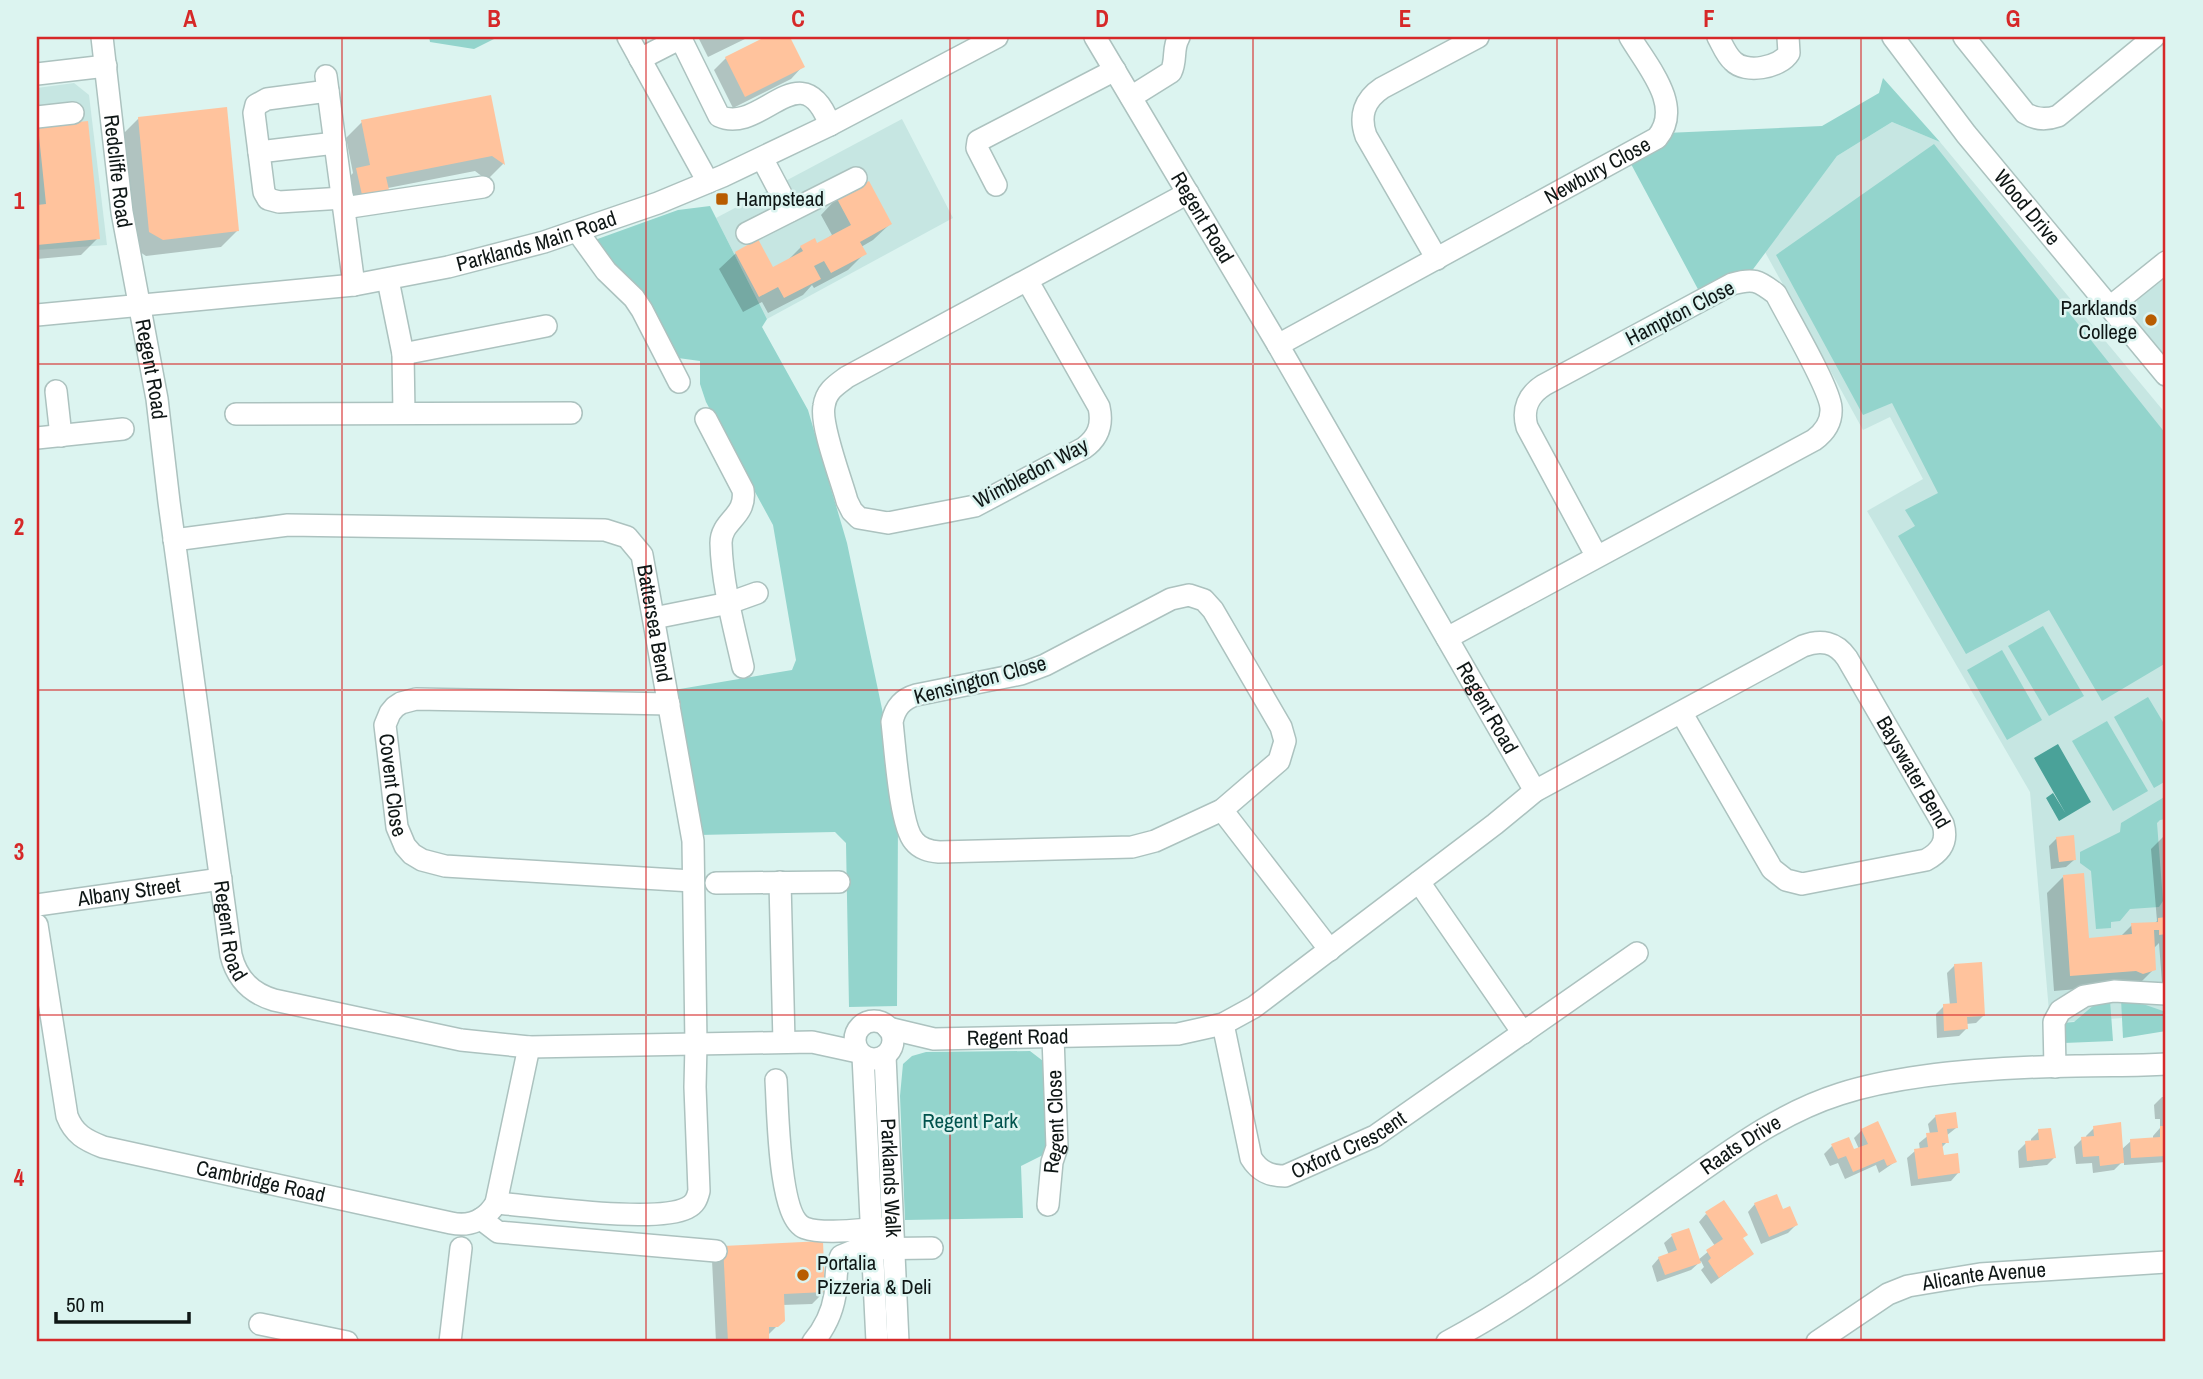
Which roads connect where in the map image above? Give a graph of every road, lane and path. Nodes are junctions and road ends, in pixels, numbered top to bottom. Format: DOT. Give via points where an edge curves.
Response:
graph roads {
  1 [pos="102,37"];
  2 [pos="628,37"];
  3 [pos="997,37"];
  4 [pos="1095,37"];
  5 [pos="1180,37"];
  6 [pos="1478,37"];
  7 [pos="1630,37"];
  8 [pos="1718,37"];
  9 [pos="1788,37"];
  10 [pos="1893,37"];
  11 [pos="1964,37"];
  12 [pos="2154,37"];
  13 [pos="681,38"];
  14 [pos="640,59"];
  15 [pos="106,66"];
  16 [pos="1115,70"];
  17 [pos="37,74"];
  18 [pos="1131,97"];
  19 [pos="73,113"];
  20 [pos="37,117"];
  21 [pos="830,125"];
  22 [pos="335,142"];
  23 [pos="259,152"];
  24 [pos="762,158"];
  25 [pos="856,178"];
  26 [pos="708,183"];
  27 [pos="996,186"];
  28 [pos="483,187"];
  29 [pos="1188,193"];
  30 [pos="343,203"];
  31 [pos="790,211"];
  32 [pos="577,231"];
  33 [pos="747,233"];
  34 [pos="1437,258"];
  35 [pos="2166,262"];
  36 [pos="388,279"];
  37 [pos="1027,280"];
  38 [pos="354,285"];
  39 [pos="138,304"];
  40 [pos="2110,307"];
  41 [pos="37,315"];
  42 [pos="546,326"];
  43 [pos="1278,345"];
  44 [pos="403,354"];
  45 [pos="2166,375"];
  46 [pos="680,382"];
  47 [pos="56,391"];
  48 [pos="404,413"];
  49 [pos="571,413"];
  50 [pos="236,414"];
  51 [pos="706,419"];
  52 [pos="123,429"];
  53 [pos="61,436"];
  54 [pos="37,438"];
  55 [pos="174,540"];
  56 [pos="1597,557"];
  57 [pos="757,593"];
  58 [pos="729,603"];
  59 [pos="654,618"];
  60 [pos="1447,638"];
  61 [pos="743,667"];
  62 [pos="669,704"];
  63 [pos="1681,712"];
  64 [pos="1535,791"];
  65 [pos="1222,810"];
  66 [pos="221,879"];
  67 [pos="692,881"];
  68 [pos="780,882"];
  69 [pos="839,882"];
  70 [pos="1419,882"];
  71 [pos="716,883"];
  72 [pos="37,905"];
  73 [pos="37,925"];
  74 [pos="1330,950"];
  75 [pos="1637,953"];
  76 [pos="2166,994"];
  77 [pos="1223,1024"];
  78 [pos="859,1027"];
  79 [pos="888,1028"];
  80 [pos="1523,1032"];
  81 [pos="1053,1037"];
  82 [pos="934,1039"];
  83 [pos="784,1042"];
  84 [pos="812,1042"];
  85 [pos="696,1044"];
  86 [pos="529,1047"];
  87 [pos="2166,1051"];
  88 [pos="887,1053"];
  89 [pos="860,1054"];
  90 [pos="2166,1064"];
  91 [pos="2078,1066"];
  92 [pos="2055,1067"];
  93 [pos="776,1080"];
  94 [pos="496,1203"];
  95 [pos="1048,1205"];
  96 [pos="481,1219"];
  97 [pos="894,1228"];
  98 [pos="872,1239"];
  99 [pos="461,1248"];
  100 [pos="932,1248"];
  101 [pos="895,1250"];
  102 [pos="716,1251"];
  103 [pos="2166,1262"];
  104 [pos="260,1324"];
  105 [pos="347,1342"];
  106 [pos="450,1342"];
  107 [pos="813,1342"];
  108 [pos="877,1342"];
  109 [pos="898,1342"];
  110 [pos="1447,1342"];
  111 [pos="1817,1342"];
  1 -- 15 [label="street, Redcliffe Road"];
  2 -- 14 [label="street"];
  3 -- 21 [label="street, Parklands Main Road"];
  4 -- 16 [label="street, Regent Road"];
  5 -- 18 [label="street" via="1171,72"];
  6 -- 34 [label="street" via="1382,88 1363,111 1366,136"];
  7 -- 34 [label="street, Newbury Close" via="1666,98 1668,118 1662,132"];
  8 -- 9 [label="street" via="1732,61 1746,67 1782,62 1789,53"];
  10 -- 40 [label="street, Wood Drive" via="1966,134"];
  11 -- 12 [label="street" via="2025,113 2049,119"];
  13 -- 14 [label="street"];
  13 -- 21 [label="street" via="719,116 739,118 802,93 818,100"];
  14 -- 26 [label="street"];
  15 -- 17 [label="street"];
  15 -- 39 [label="street, Redcliffe Road" via="122,212"];
  16 -- 18 [label="street, Regent Road"];
  16 -- 27 [label="street" via="978,141 977,148"];
  18 -- 29 [label="street, Regent Road"];
  19 -- 20 [label="street"];
  21 -- 24 [label="street, Parklands Main Road"];
  22 -- 23 [label="street"];
  22 -- 23 [label="street" via="327,84 257,103"];
  22 -- 30 [label="street"];
  23 -- 30 [label="street" via="268,199"];
  24 -- 26 [label="street, Parklands Main Road"];
  24 -- 31 [label="street"];
  25 -- 31 [label="street"];
  26 -- 32 [label="street, Parklands Main Road"];
  28 -- 30 [label="street"];
  29 -- 37 [label="street, Wimbledon Way"];
  29 -- 43 [label="street, Regent Road"];
  30 -- 38 [label="street"];
  31 -- 33 [label="street"];
  32 -- 36 [label="street, Parklands Main Road"];
  32 -- 46 [label="street" via="606,271 634,298"];
  34 -- 43 [label="street, Newbury Close"];
  35 -- 40 [label="street"];
  36 -- 38 [label="street, Parklands Main Road"];
  36 -- 44 [label="street"];
  37 -- 37 [label="street, Wimbledon Way" via="833,387 823,408 825,423 847,501 859,518 888,523 975,506 1083,449 1095,438 1101,423 1099,407"];
  38 -- 39 [label="street, Parklands Main Road"];
  39 -- 41 [label="street, Parklands Main Road"];
  39 -- 55 [label="street, Regent Road" via="157,399"];
  40 -- 45 [label="street, Wood Drive"];
  42 -- 44 [label="street"];
  43 -- 60 [label="street, Regent Road"];
  44 -- 48 [label="street"];
  47 -- 53 [label="street"];
  48 -- 49 [label="street"];
  48 -- 50 [label="street"];
  51 -- 58 [label="street" via="734,469 744,498 721,541"];
  52 -- 53 [label="street"];
  53 -- 54 [label="street"];
  55 -- 59 [label="street, Battersea Bend" via="288,524 612,531 627,537 642,555"];
  55 -- 66 [label="street, Regent Road"];
  56 -- 56 [label="street, Hampton Close" via="1814,440 1827,428 1830,398 1776,294 1761,283 1745,280 1732,284 1531,396 1525,411 1527,427"];
  56 -- 60 [label="street, Hampton Close"];
  57 -- 58 [label="street"];
  58 -- 59 [label="street"];
  58 -- 61 [label="street"];
  59 -- 62 [label="street, Battersea Bend"];
  60 -- 64 [label="street, Regent Road"];
  62 -- 67 [label="street, Battersea Bend" via="693,841"];
  62 -- 67 [label="street, Covent Close" via="416,699 395,707 384,732 397,827 405,846 422,860 445,866"];
  63 -- 63 [label="street, Bayswater Bend" via="1803,646 1820,642 1836,646 1943,824 1943,845 1926,860 1810,883 1786,880 1772,869"];
  63 -- 64 [label="street, Bayswater Bend"];
  64 -- 70 [label="street, Regent Road"];
  65 -- 65 [label="street, Kensington Close" via="1275,766 1285,741 1213,610 1198,597 1171,599 1033,670 909,697 894,714 907,830 919,846 932,851 1132,847"];
  65 -- 74 [label="street"];
  66 -- 72 [label="street, Albany Street"];
  66 -- 86 [label="street, Regent Road" via="234,965 245,984 263,997 461,1040"];
  67 -- 85 [label="street, Battersea Bend"];
  68 -- 69 [label="street"];
  68 -- 71 [label="street"];
  68 -- 83 [label="street"];
  70 -- 74 [label="street, Regent Road"];
  70 -- 80 [label="street"];
  73 -- 96 [label="street, Cambridge Road" via="62,1098 72,1128 85,1140 458,1225"];
  74 -- 77 [label="street, Regent Road" via="1254,1007"];
  75 -- 80 [label="street, Oxford Crescent"];
  76 -- 92 [label="street" via="2134,991 2084,996 2060,1011 2054,1022"];
  77 -- 80 [label="street, Oxford Crescent" via="1251,1158 1262,1171 1277,1176 1375,1136"];
  77 -- 81 [label="street, Regent Road" via="1178,1034"];
  78 -- 79 [label="street" via="877,1021"];
  78 -- 84 [label="street, Regent Road"];
  78 -- 89 [label="street" via="854,1039"];
  79 -- 82 [label="street, Regent Road"];
  79 -- 88 [label="street" via="893,1039"];
  81 -- 82 [label="street, Regent Road"];
  81 -- 95 [label="street, Regent Close" via="1057,1147"];
  82 -- 88 [label="street, Regent Road"];
  83 -- 84 [label="street, Regent Road"];
  83 -- 85 [label="street, Regent Road"];
  84 -- 89 [label="street, Regent Road"];
  85 -- 86 [label="street, Regent Road"];
  85 -- 94 [label="street, Battersea Bend" via="699,1182 692,1205 640,1215"];
  86 -- 94 [label="street"];
  87 -- 91 [label="street, Raats Drive"];
  88 -- 89 [label="street" via="870,1059"];
  88 -- 97 [label="street, Parklands Walk"];
  89 -- 98 [label="street, Parklands Walk"];
  90 -- 91 [label="street, Raats Drive"];
  91 -- 92 [label="street, Raats Drive"];
  92 -- 110 [label="street, Raats Drive" via="1887,1082 1801,1109 1746,1140 1516,1302"];
  93 -- 98 [label="street" via="784,1186 793,1217 806,1229"];
  94 -- 96 [label="street"];
  96 -- 102 [label="street" via="498,1232"];
  97 -- 98 [label="street"];
  97 -- 101 [label="street, Parklands Walk"];
  98 -- 101 [label="street"];
  98 -- 107 [label="street" via="841,1256 828,1320"];
  98 -- 108 [label="street, Parklands Walk"];
  99 -- 106 [label="street"];
  100 -- 101 [label="street"];
  101 -- 109 [label="street, Parklands Walk"];
  103 -- 111 [label="street, Alicante Avenue" via="1980,1274 1908,1286 1888,1294"];
  104 -- 105 [label="street"];
}
